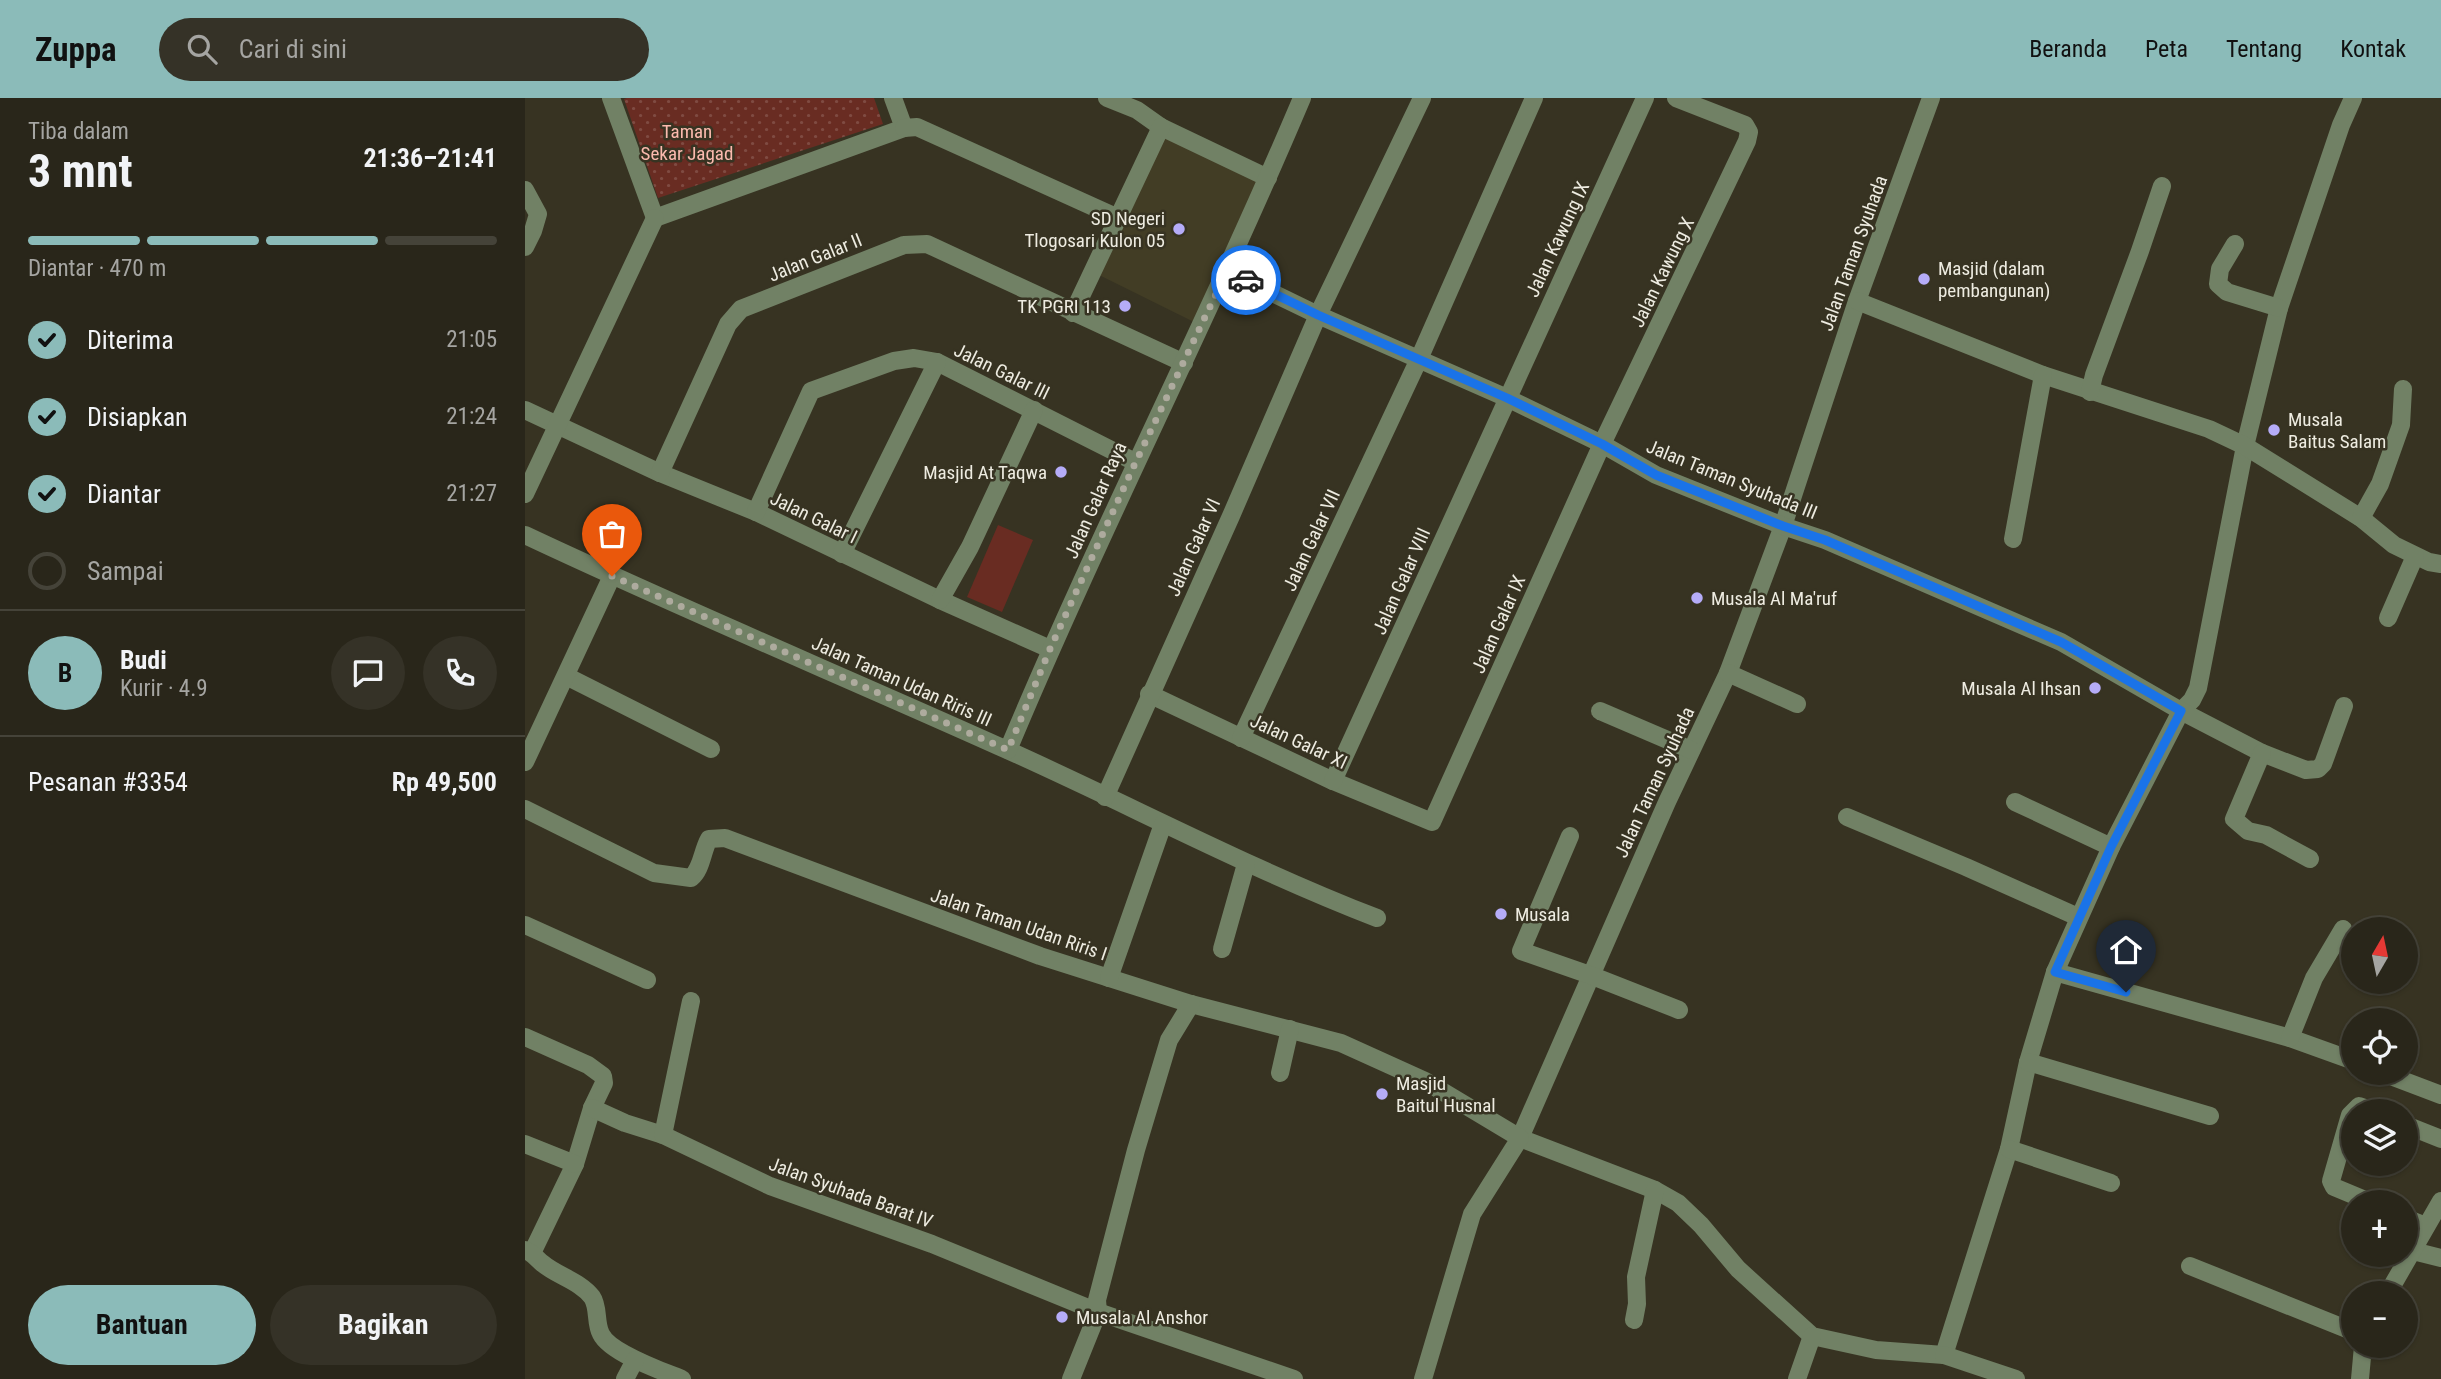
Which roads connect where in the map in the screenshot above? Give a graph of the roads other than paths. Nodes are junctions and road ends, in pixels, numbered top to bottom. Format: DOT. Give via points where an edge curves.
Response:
graph roads {
  1 [pos="611,98"];
  2 [pos="893,98"];
  3 [pos="1107,98"];
  4 [pos="1302,98"];
  5 [pos="1422,98"];
  6 [pos="1534,98"];
  7 [pos="1646,98"];
  8 [pos="1677,98"];
  9 [pos="1931,98"];
  10 [pos="2353,98"];
  11 [pos="1139,104"];
  12 [pos="1161,127"];
  13 [pos="904,128"];
  14 [pos="1268,178"];
  15 [pos="2162,186"];
  16 [pos="525,190"];
  17 [pos="655,218"];
  18 [pos="1118,218"];
  19 [pos="2235,244"];
  20 [pos="525,247"];
  21 [pos="1227,271"];
  22 [pos="1857,301"];
  23 [pos="2279,308"];
  24 [pos="1073,313"];
  25 [pos="1318,315"];
  26 [pos="1419,359"];
  27 [pos="937,362"];
  28 [pos="1184,363"];
  29 [pos="2043,375"];
  30 [pos="2403,389"];
  31 [pos="2090,392"];
  32 [pos="1507,398"];
  33 [pos="525,410"];
  34 [pos="1034,410"];
  35 [pos="557,426"];
  36 [pos="2245,446"];
  37 [pos="1614,451"];
  38 [pos="1135,462"];
  39 [pos="660,473"];
  40 [pos="525,494"];
  41 [pos="756,512"];
  42 [pos="2361,518"];
  43 [pos="1783,526"];
  44 [pos="525,535"];
  45 [pos="2013,539"];
  46 [pos="842,554"];
  47 [pos="2415,556"];
  48 [pos="2441,564"];
  49 [pos="612,576"];
  50 [pos="940,600"];
  51 [pos="2388,618"];
  52 [pos="1050,649"];
  53 [pos="1728,673"];
  54 [pos="566,676"];
  55 [pos="1149,694"];
  56 [pos="1797,704"];
  57 [pos="2344,706"];
  58 [pos="1600,711"];
  59 [pos="2181,711"];
  60 [pos="1241,738"];
  61 [pos="711,749"];
  62 [pos="1008,750"];
  63 [pos="1691,750"];
  64 [pos="2262,753"];
  65 [pos="525,762"];
  66 [pos="1333,781"];
  67 [pos="1105,797"];
  68 [pos="2015,802"];
  69 [pos="525,809"];
  70 [pos="1847,817"];
  71 [pos="1432,822"];
  72 [pos="1163,824"];
  73 [pos="1570,836"];
  74 [pos="2111,847"];
  75 [pos="2310,859"];
  76 [pos="1246,864"];
  77 [pos="2078,917"];
  78 [pos="1377,918"];
  79 [pos="525,925"];
  80 [pos="2341,932"];
  81 [pos="1222,949"];
  82 [pos="2055,972"];
  83 [pos="1590,975"];
  84 [pos="1109,978"];
  85 [pos="647,980"];
  86 [pos="691,1001"];
  87 [pos="1191,1004"];
  88 [pos="1679,1010"];
  89 [pos="1290,1028"];
  90 [pos="525,1037"];
  91 [pos="2290,1038"];
  92 [pos="2341,1057"];
  93 [pos="2028,1062"];
  94 [pos="1280,1073"];
  95 [pos="2415,1085"];
  96 [pos="2441,1095"];
  97 [pos="592,1108"];
  98 [pos="2210,1116"];
  99 [pos="2418,1130"];
  100 [pos="663,1135"];
  101 [pos="1520,1138"];
  102 [pos="2441,1139"];
  103 [pos="525,1144"];
  104 [pos="2341,1146"];
  105 [pos="2009,1149"];
  106 [pos="575,1164"];
  107 [pos="2111,1183"];
  108 [pos="1655,1190"];
  109 [pos="2341,1190"];
  110 [pos="2441,1201"];
  111 [pos="2418,1223"];
  112 [pos="2426,1226"];
  113 [pos="2418,1241"];
  114 [pos="529,1251"];
  115 [pos="2418,1252"];
  116 [pos="2441,1258"];
  117 [pos="2190,1266"];
  118 [pos="1098,1312"];
  119 [pos="1634,1320"];
  120 [pos="2341,1327"];
  121 [pos="1812,1336"];
  122 [pos="1944,1355"];
  123 [pos="2362,1358"];
  124 [pos="635,1360"];
  125 [pos="625,1379"];
  126 [pos="681,1379"];
  127 [pos="1071,1379"];
  128 [pos="1294,1379"];
  129 [pos="1423,1379"];
  130 [pos="1797,1379"];
  131 [pos="2015,1379"];
  132 [pos="2360,1379"];
  1 -- 17 [label="street"];
  2 -- 13 [label="street"];
  3 -- 11 [label="street"];
  4 -- 14 [label="street, Jalan Galar Raya"];
  5 -- 25 [label="street, Jalan Galar VI"];
  6 -- 26 [label="street, Jalan Galar VII"];
  7 -- 32 [label="street, Jalan Kawung IX"];
  8 -- 37 [label="street, Jalan Kawung X" via="1745,125 1749,132"];
  9 -- 22 [label="street, Jalan Taman Syuhada"];
  10 -- 23 [label="street"];
  11 -- 12 [label="street"];
  12 -- 14 [label="street"];
  12 -- 18 [label="street"];
  13 -- 17 [label="street"];
  13 -- 18 [label="street" via="917,127"];
  14 -- 21 [label="street, Jalan Galar Raya"];
  15 -- 31 [label="street"];
  16 -- 20 [label="street" via="538,214"];
  17 -- 35 [label="street"];
  18 -- 24 [label="street"];
  19 -- 23 [label="street" via="2220,270 2218,284 2227,292"];
  21 -- 25 [label="street, Jalan Taman Syuhada III"];
  21 -- 28 [label="street, Jalan Galar Raya"];
  22 -- 29 [label="street"];
  22 -- 43 [label="street, Jalan Taman Syuhada"];
  23 -- 36 [label="street"];
  24 -- 28 [label="street, Jalan Galar II"];
  24 -- 39 [label="street, Jalan Galar II" via="926,244 904,245 741,309 728,324"];
  25 -- 26 [label="street, Jalan Taman Syuhada III"];
  25 -- 55 [label="street, Jalan Galar VI"];
  26 -- 32 [label="street, Jalan Taman Syuhada III"];
  26 -- 60 [label="street, Jalan Galar VII"];
  27 -- 34 [label="street, Jalan Galar III"];
  27 -- 41 [label="street, Jalan Galar III" via="894,361 811,391"];
  27 -- 46 [label="street"];
  28 -- 38 [label="street, Jalan Galar Raya"];
  29 -- 31 [label="street"];
  29 -- 45 [label="street"];
  30 -- 42 [label="street" via="2402,425 2380,484"];
  31 -- 36 [label="street" via="2209,429"];
  32 -- 37 [label="street, Jalan Taman Syuhada III"];
  32 -- 66 [label="street, Jalan Galar VIII"];
  33 -- 35 [label="street, Jalan Galar I"];
  34 -- 38 [label="street, Jalan Galar III"];
  34 -- 50 [label="street"];
  35 -- 39 [label="street, Jalan Galar I"];
  35 -- 40 [label="street"];
  36 -- 42 [label="street"];
  36 -- 59 [label="street" via="2198,688"];
  37 -- 43 [label="street, Jalan Taman Syuhada III" via="1656,475"];
  37 -- 71 [label="street, Jalan Galar IX"];
  38 -- 52 [label="street, Jalan Galar Raya"];
  39 -- 41 [label="street, Jalan Galar I"];
  41 -- 46 [label="street, Jalan Galar I"];
  42 -- 47 [label="street"];
  43 -- 53 [label="street, Jalan Taman Syuhada"];
  43 -- 59 [label="street, Jalan Taman Syuhada III" via="2061,642"];
  44 -- 49 [label="street, Jalan Taman Udan Riris III"];
  46 -- 50 [label="street, Jalan Galar I"];
  47 -- 48 [label="street"];
  47 -- 51 [label="street"];
  49 -- 54 [label="street"];
  49 -- 62 [label="street, Jalan Taman Udan Riris III"];
  50 -- 52 [label="street, Jalan Galar I"];
  52 -- 62 [label="street, Jalan Galar Raya"];
  53 -- 56 [label="street"];
  53 -- 63 [label="street, Jalan Taman Syuhada"];
  54 -- 61 [label="street"];
  54 -- 65 [label="street"];
  55 -- 60 [label="street, Jalan Galar XI"];
  55 -- 67 [label="street, Jalan Galar VI"];
  57 -- 64 [label="street, Jalan Taman Syuhada III" via="2318,769 2306,770"];
  58 -- 63 [label="street"];
  59 -- 64 [label="street, Jalan Taman Syuhada III"];
  59 -- 74 [label="street"];
  60 -- 66 [label="street, Jalan Galar XI"];
  62 -- 67 [label="street, Jalan Taman Udan Riris III"];
  63 -- 83 [label="street, Jalan Taman Syuhada"];
  64 -- 75 [label="street" via="2234,819 2248,831 2266,835"];
  66 -- 71 [label="street, Jalan Galar XI"];
  67 -- 72 [label="street, Jalan Taman Udan Riris III"];
  68 -- 74 [label="street"];
  69 -- 84 [label="street, Jalan Taman Udan Riris I" via="654,873 673,877 691,878 709,839 725,838 1040,957"];
  70 -- 77 [label="street"];
  72 -- 76 [label="street, Jalan Taman Udan Riris III"];
  72 -- 84 [label="street"];
  73 -- 83 [label="street" via="1521,951"];
  74 -- 77 [label="street"];
  76 -- 78 [label="street, Jalan Taman Udan Riris III"];
  76 -- 81 [label="street"];
  77 -- 82 [label="street"];
  79 -- 85 [label="street"];
  80 -- 91 [label="street" via="2314,978"];
  82 -- 91 [label="street"];
  82 -- 93 [label="street"];
  83 -- 88 [label="street"];
  83 -- 101 [label="street, Jalan Taman Syuhada"];
  84 -- 87 [label="street, Jalan Taman Udan Riris I"];
  86 -- 100 [label="street"];
  87 -- 89 [label="street, Jalan Taman Udan Riris I"];
  87 -- 118 [label="street" via="1169,1040 1139,1138 1097,1300"];
  89 -- 94 [label="street"];
  89 -- 101 [label="street, Jalan Taman Udan Riris I" via="1341,1043 1425,1081"];
  90 -- 97 [label="street" via="589,1065 603,1076"];
  91 -- 92 [label="street"];
  93 -- 98 [label="street"];
  93 -- 105 [label="street"];
  95 -- 96 [label="street"];
  97 -- 100 [label="street, Jalan Syuhada Barat IV"];
  97 -- 106 [label="street"];
  99 -- 102 [label="street"];
  100 -- 118 [label="street, Jalan Syuhada Barat IV" via="770,1186 932,1244"];
  101 -- 108 [label="street"];
  101 -- 129 [label="street" via="1472,1214"];
  103 -- 106 [label="street"];
  104 -- 109 [label="street" via="2331,1181"];
  105 -- 107 [label="street"];
  105 -- 122 [label="street"];
  106 -- 114 [label="street"];
  108 -- 119 [label="street" via="1636,1277"];
  108 -- 121 [label="street" via="1678,1203 1738,1269"];
  110 -- 112 [label="street"];
  111 -- 112 [label="street"];
  112 -- 113 [label="street"];
  114 -- 124 [label="street" via="593,1299 601,1335"];
  115 -- 116 [label="street"];
  117 -- 120 [label="street"];
  118 -- 127 [label="street"];
  118 -- 128 [label="street, Jalan Syuhada Barat IV"];
  121 -- 122 [label="street" via="1876,1350"];
  121 -- 130 [label="street"];
  122 -- 131 [label="street"];
  123 -- 132 [label="street"];
  124 -- 125 [label="street"];
  124 -- 126 [label="street"];
}
